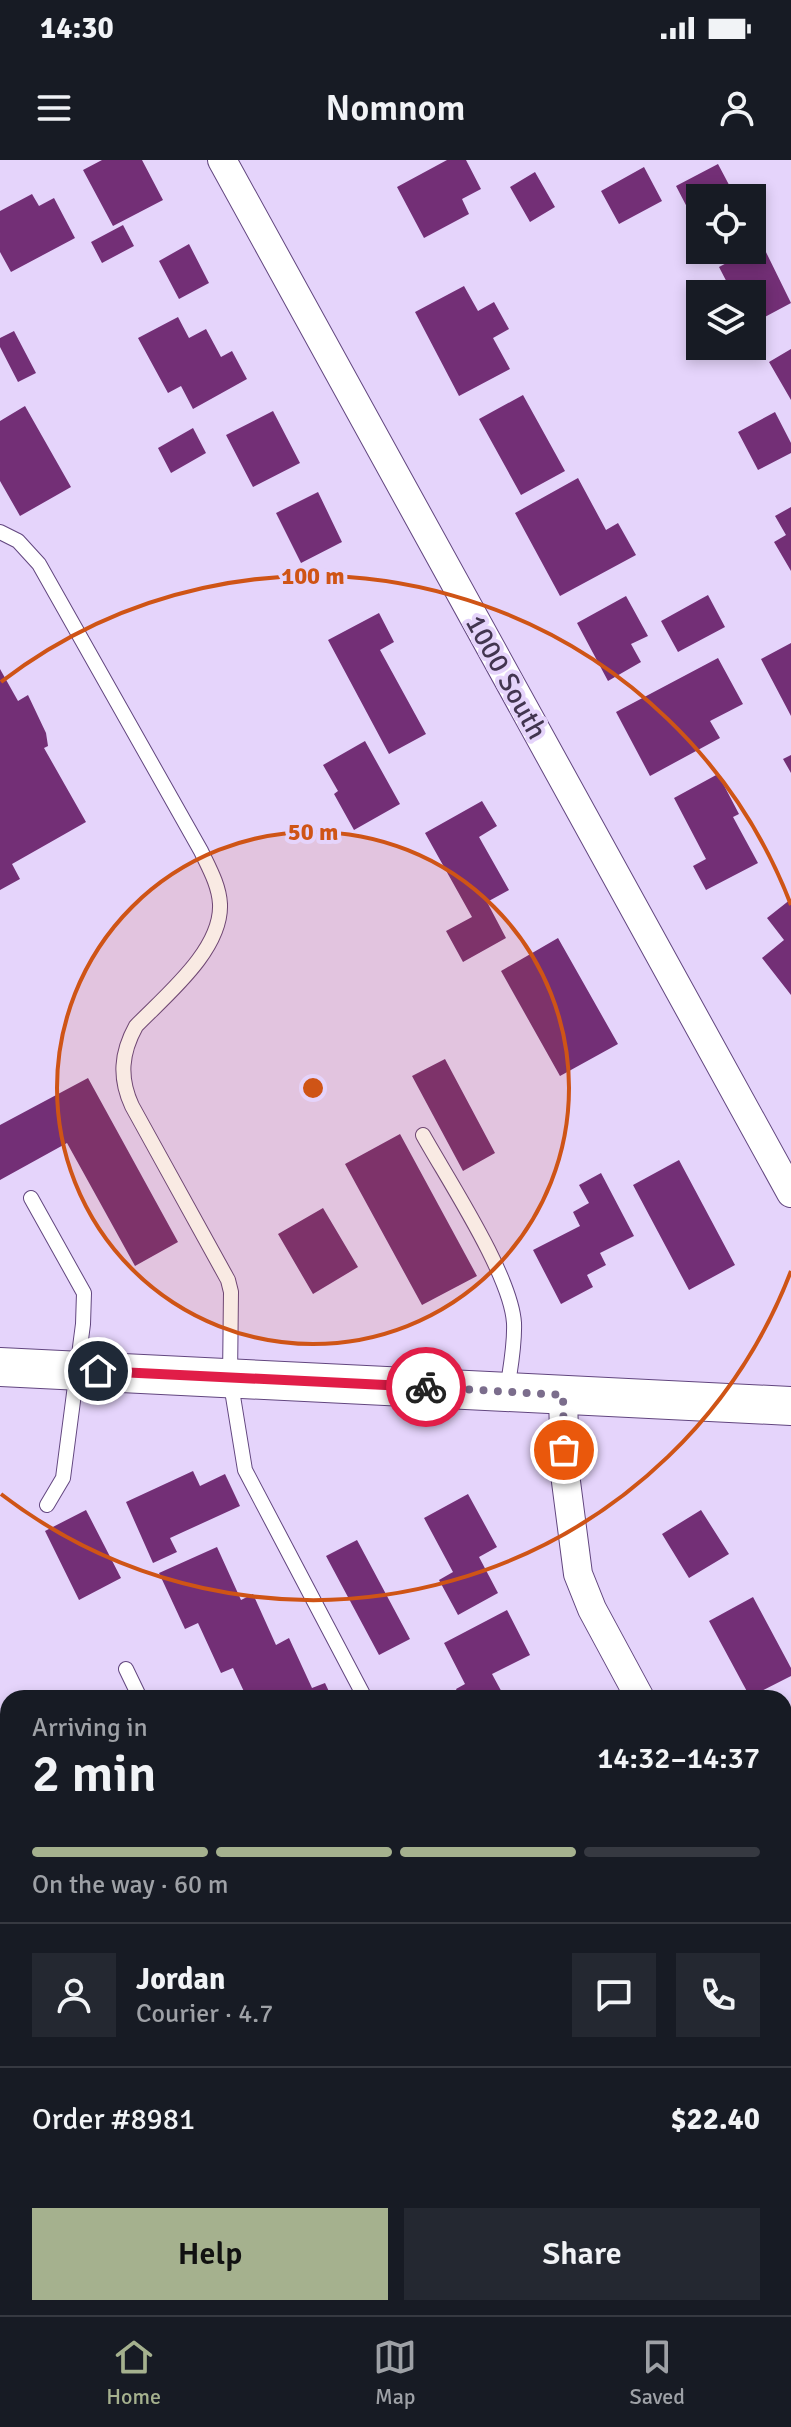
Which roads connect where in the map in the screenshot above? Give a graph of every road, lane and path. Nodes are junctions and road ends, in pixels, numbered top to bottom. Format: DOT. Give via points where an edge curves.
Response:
graph roads {
  1 [pos="222,160"];
  2 [pos="0,532"];
  3 [pos="423,1135"];
  4 [pos="791,1193"];
  5 [pos="31,1198"];
  6 [pos="0,1367"];
  7 [pos="77,1370"];
  8 [pos="230,1378"];
  9 [pos="507,1391"];
  10 [pos="563,1395"];
  11 [pos="791,1406"];
  12 [pos="47,1505"];
  13 [pos="126,1669"];
  14 [pos="136,1690"];
  15 [pos="361,1690"];
  16 [pos="636,1690"];
  1 -- 4 [label="street, 1000 South"];
  2 -- 8 [label="lane" via="18,541 39,564 215,879 220,902 212,942 136,1026 123,1061 123,1080 132,1106 228,1280"];
  3 -- 9 [label="lane" via="490,1256 512,1308"];
  5 -- 7 [label="lane" via="84,1293"];
  6 -- 7 [label="street"];
  7 -- 8 [label="street"];
  7 -- 12 [label="lane" via="63,1478"];
  8 -- 9 [label="street"];
  8 -- 15 [label="lane" via="245,1470"];
  9 -- 10 [label="street"];
  10 -- 11 [label="street"];
  10 -- 16 [label="street" via="565,1474 578,1574"];
  13 -- 14 [label="lane"];
}
